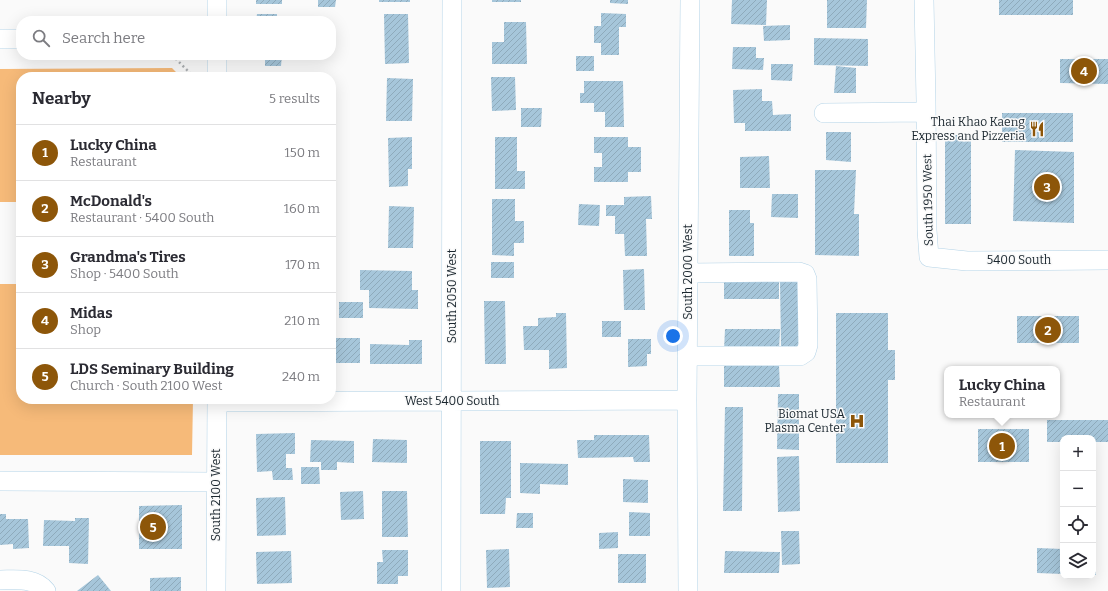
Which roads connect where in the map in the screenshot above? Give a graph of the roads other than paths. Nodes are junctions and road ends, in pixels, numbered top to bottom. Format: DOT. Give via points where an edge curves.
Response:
graph roads {
  1 [pos="217,0"];
  2 [pos="452,0"];
  3 [pos="690,0"];
  4 [pos="924,0"];
  5 [pos="217,16"];
  6 [pos="0,39"];
  7 [pos="16,39"];
  8 [pos="217,60"];
  9 [pos="217,72"];
  10 [pos="926,112"];
  11 [pos="824,113"];
  12 [pos="929,257"];
  13 [pos="1108,260"];
  14 [pos="688,273"];
  15 [pos="687,356"];
  16 [pos="687,400"];
  17 [pos="336,401"];
  18 [pos="451,401"];
  19 [pos="217,404"];
  20 [pos="0,481"];
  21 [pos="216,482"];
  22 [pos="0,580"];
  23 [pos="46,590"];
  24 [pos="216,591"];
  25 [pos="451,591"];
  26 [pos="688,591"];
  1 -- 5 [label="street"];
  2 -- 18 [label="street, South 2050 West"];
  3 -- 14 [label="street, South 2000 West"];
  4 -- 10 [label="street, South 1950 West"];
  6 -- 7 [label="street"];
  8 -- 9 [label="street"];
  10 -- 11 [label="street"];
  10 -- 12 [label="street, South 1950 West"];
  12 -- 13 [label="street, 5400 South" via="968,260"];
  14 -- 15 [label="street, South 2000 West"];
  14 -- 15 [label="street" via="805,274 808,345 806,352 800,356"];
  15 -- 16 [label="street, South 2000 West"];
  16 -- 18 [label="street, West 5400 South"];
  16 -- 26 [label="street, South 2000 West"];
  17 -- 18 [label="street, West 5400 South"];
  18 -- 25 [label="street, South 2050 West"];
  19 -- 21 [label="street, South 2100 West"];
  20 -- 21 [label="street"];
  21 -- 24 [label="street, South 2100 West"];
  22 -- 23 [label="street" via="34,582"];
}
